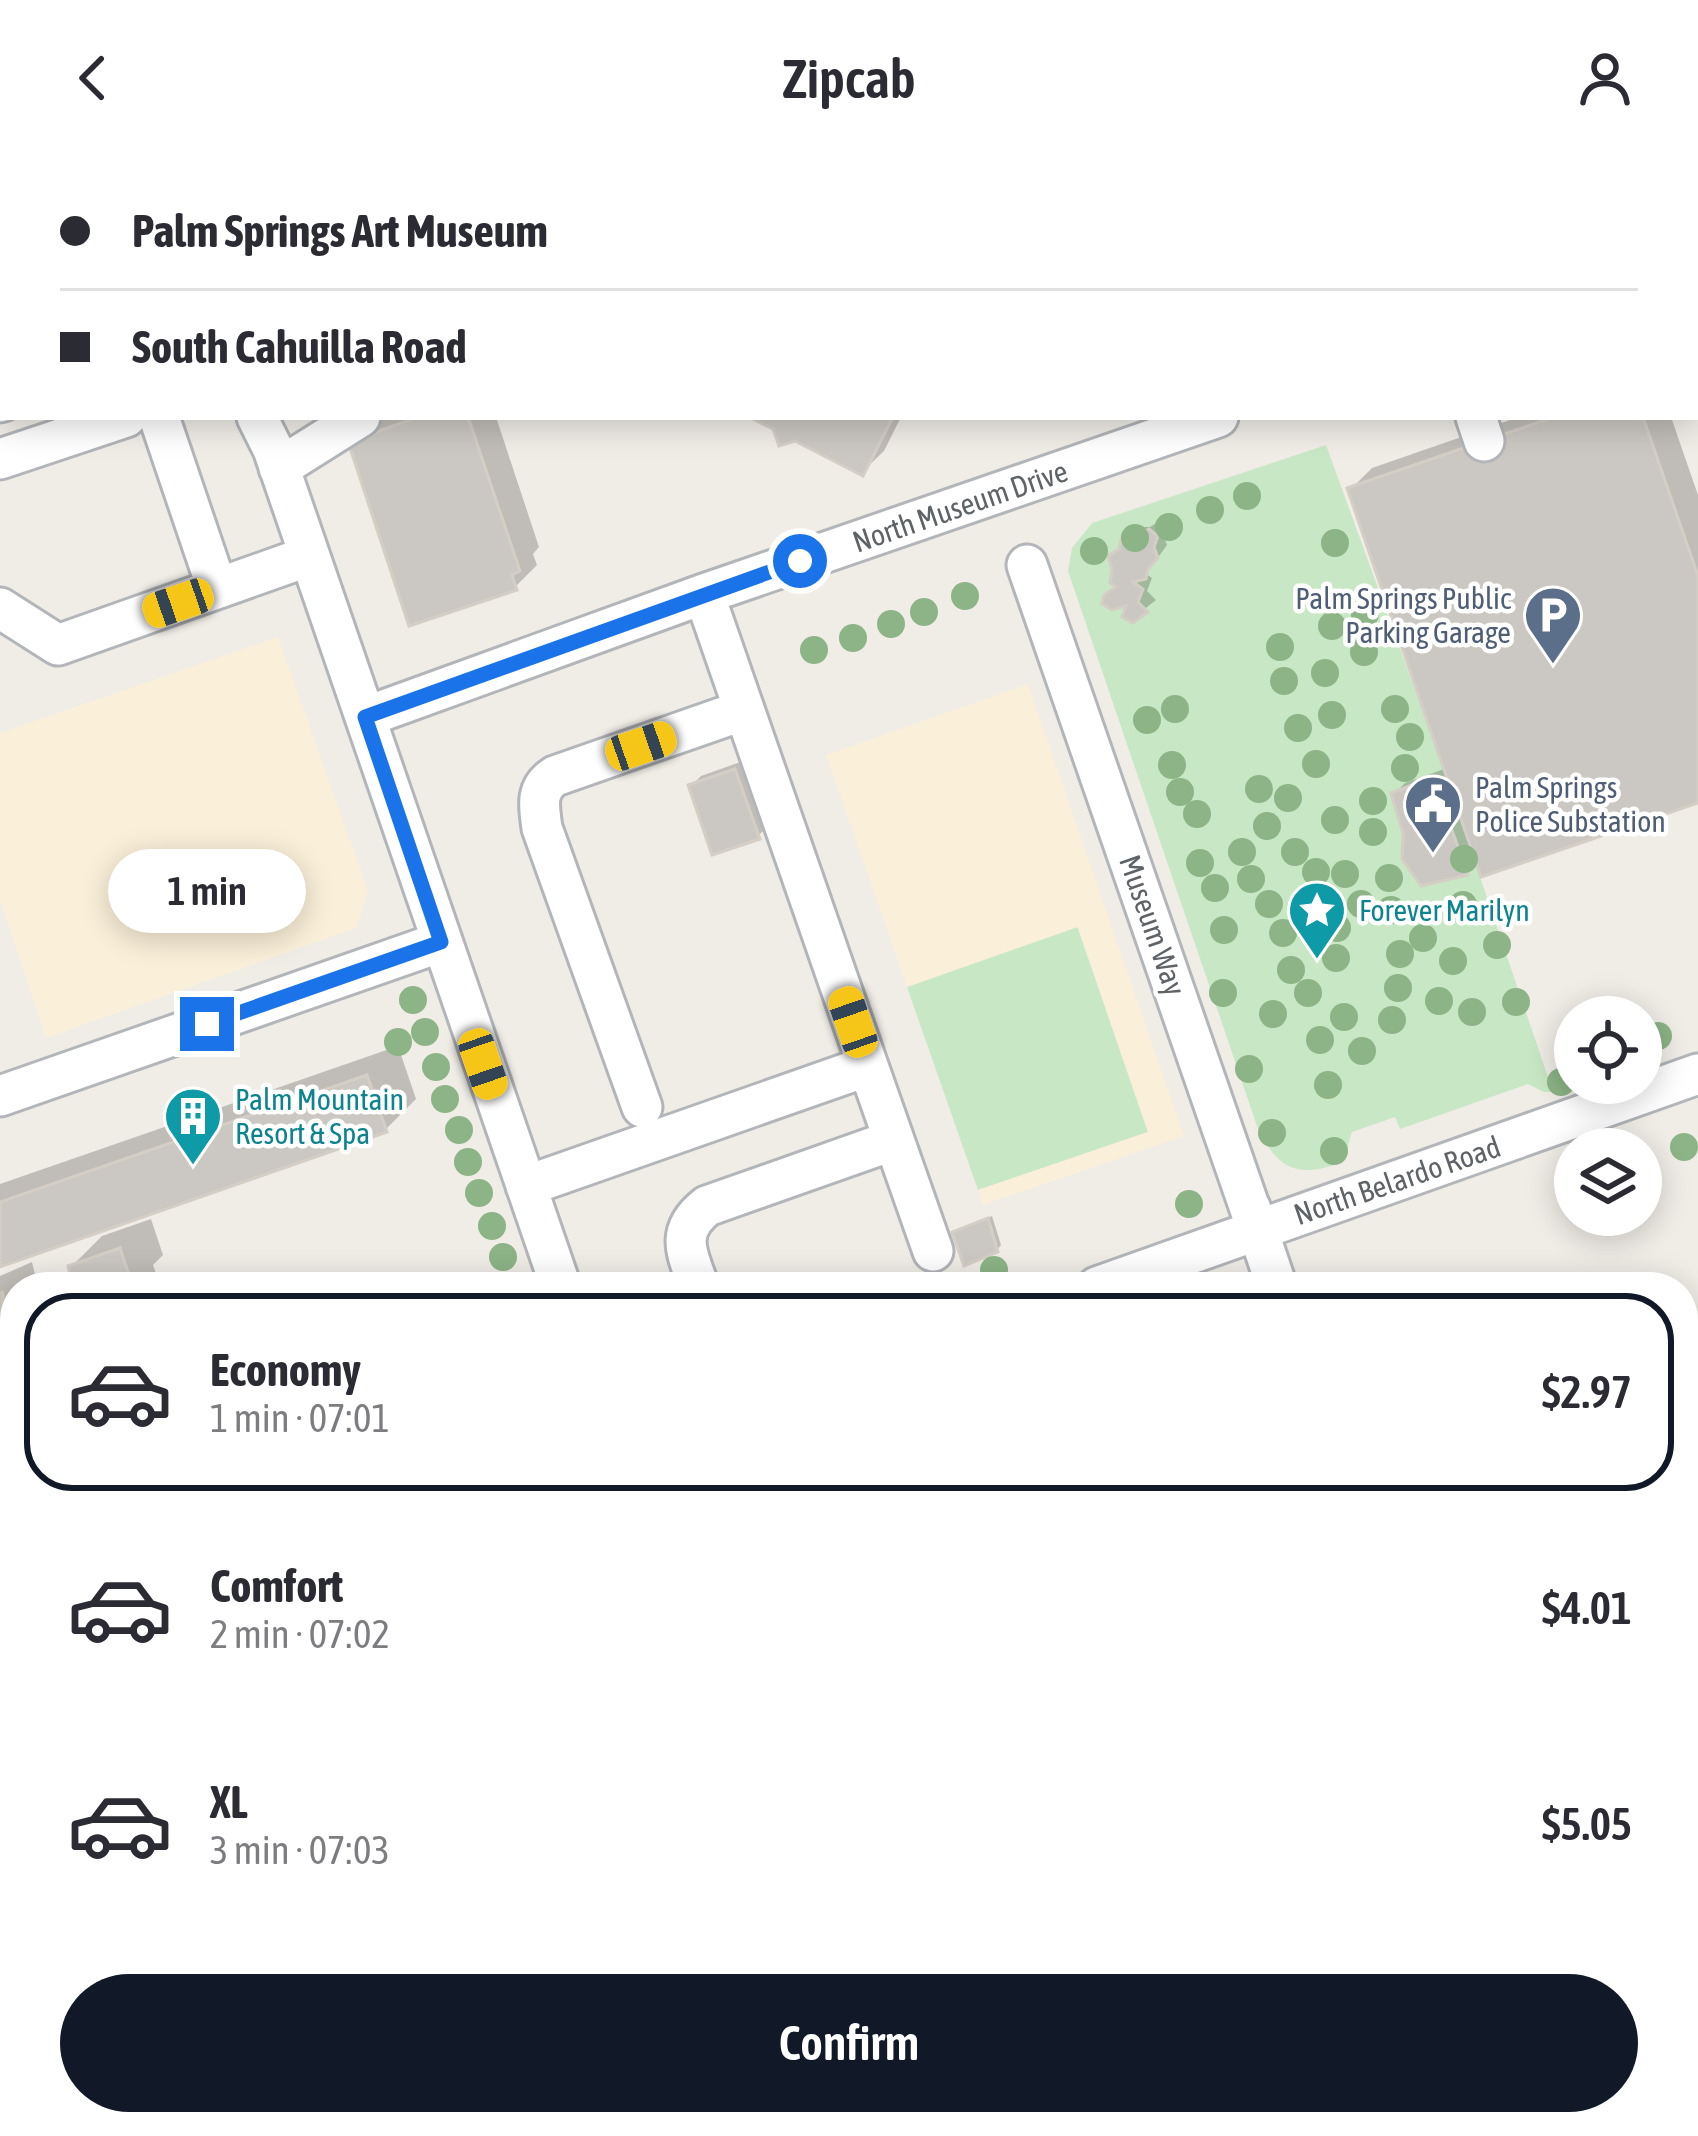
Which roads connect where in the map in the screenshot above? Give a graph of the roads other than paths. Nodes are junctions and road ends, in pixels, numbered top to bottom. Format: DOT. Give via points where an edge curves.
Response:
graph roads {
  1 [pos="117,420"];
  2 [pos="160,420"];
  3 [pos="258,420"];
  4 [pos="355,420"];
  5 [pos="1209,420"];
  6 [pos="0,458"];
  7 [pos="279,468"];
  8 [pos="309,556"];
  9 [pos="1027,565"];
  10 [pos="218,589"];
  11 [pos="704,594"];
  12 [pos="0,608"];
  13 [pos="744,710"];
  14 [pos="365,717"];
  15 [pos="441,942"];
  16 [pos="868,1066"];
  17 [pos="1696,1082"];
  18 [pos="0,1096"];
  19 [pos="642,1107"];
  20 [pos="893,1140"];
  21 [pos="526,1186"];
  22 [pos="1257,1229"];
  23 [pos="933,1251"];
  24 [pos="556,1272"];
  25 [pos="695,1272"];
  26 [pos="1138,1272"];
  27 [pos="1272,1272"];
  1 -- 6 [label="street"];
  2 -- 10 [label="street"];
  3 -- 7 [label="street"];
  4 -- 7 [label="street"];
  5 -- 11 [label="street, North Museum Drive"];
  7 -- 8 [label="street"];
  8 -- 10 [label="street"];
  8 -- 14 [label="street"];
  9 -- 22 [label="street, Museum Way"];
  10 -- 12 [label="street" via="58,645"];
  11 -- 13 [label="street"];
  11 -- 14 [label="street, North Museum Drive"];
  13 -- 16 [label="street"];
  13 -- 19 [label="street" via="555,776 538,798"];
  14 -- 15 [label="street"];
  15 -- 18 [label="street"];
  15 -- 21 [label="street"];
  16 -- 20 [label="street"];
  16 -- 21 [label="street"];
  17 -- 22 [label="street, North Belardo Road"];
  20 -- 23 [label="street"];
  20 -- 25 [label="street" via="706,1206 685,1234"];
  21 -- 24 [label="street"];
  22 -- 26 [label="street, North Belardo Road"];
  22 -- 27 [label="street, Museum Way"];
}
